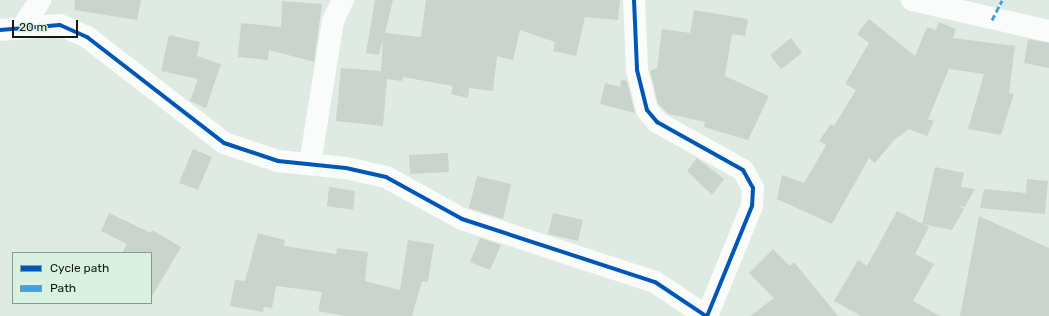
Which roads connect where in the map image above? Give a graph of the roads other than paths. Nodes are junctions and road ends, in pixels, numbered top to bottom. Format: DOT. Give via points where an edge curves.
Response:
graph roads {
  1 [pos="40,0"];
  2 [pos="343,0"];
  3 [pos="634,0"];
  4 [pos="912,0"];
  5 [pos="22,28"];
  6 [pos="0,30"];
  7 [pos="1049,31"];
  8 [pos="310,164"];
  9 [pos="707,316"];
  1 -- 5 [label="street"];
  2 -- 8 [label="street" via="334,21"];
  3 -- 9 [label="street" via="637,70 647,110 657,122 743,170 753,188 752,206"];
  4 -- 7 [label="street"];
  5 -- 6 [label="street"];
  5 -- 8 [label="street" via="60,25 87,37 224,144 278,161"];
  8 -- 9 [label="street" via="346,168 386,177 462,219 655,282"];
}
